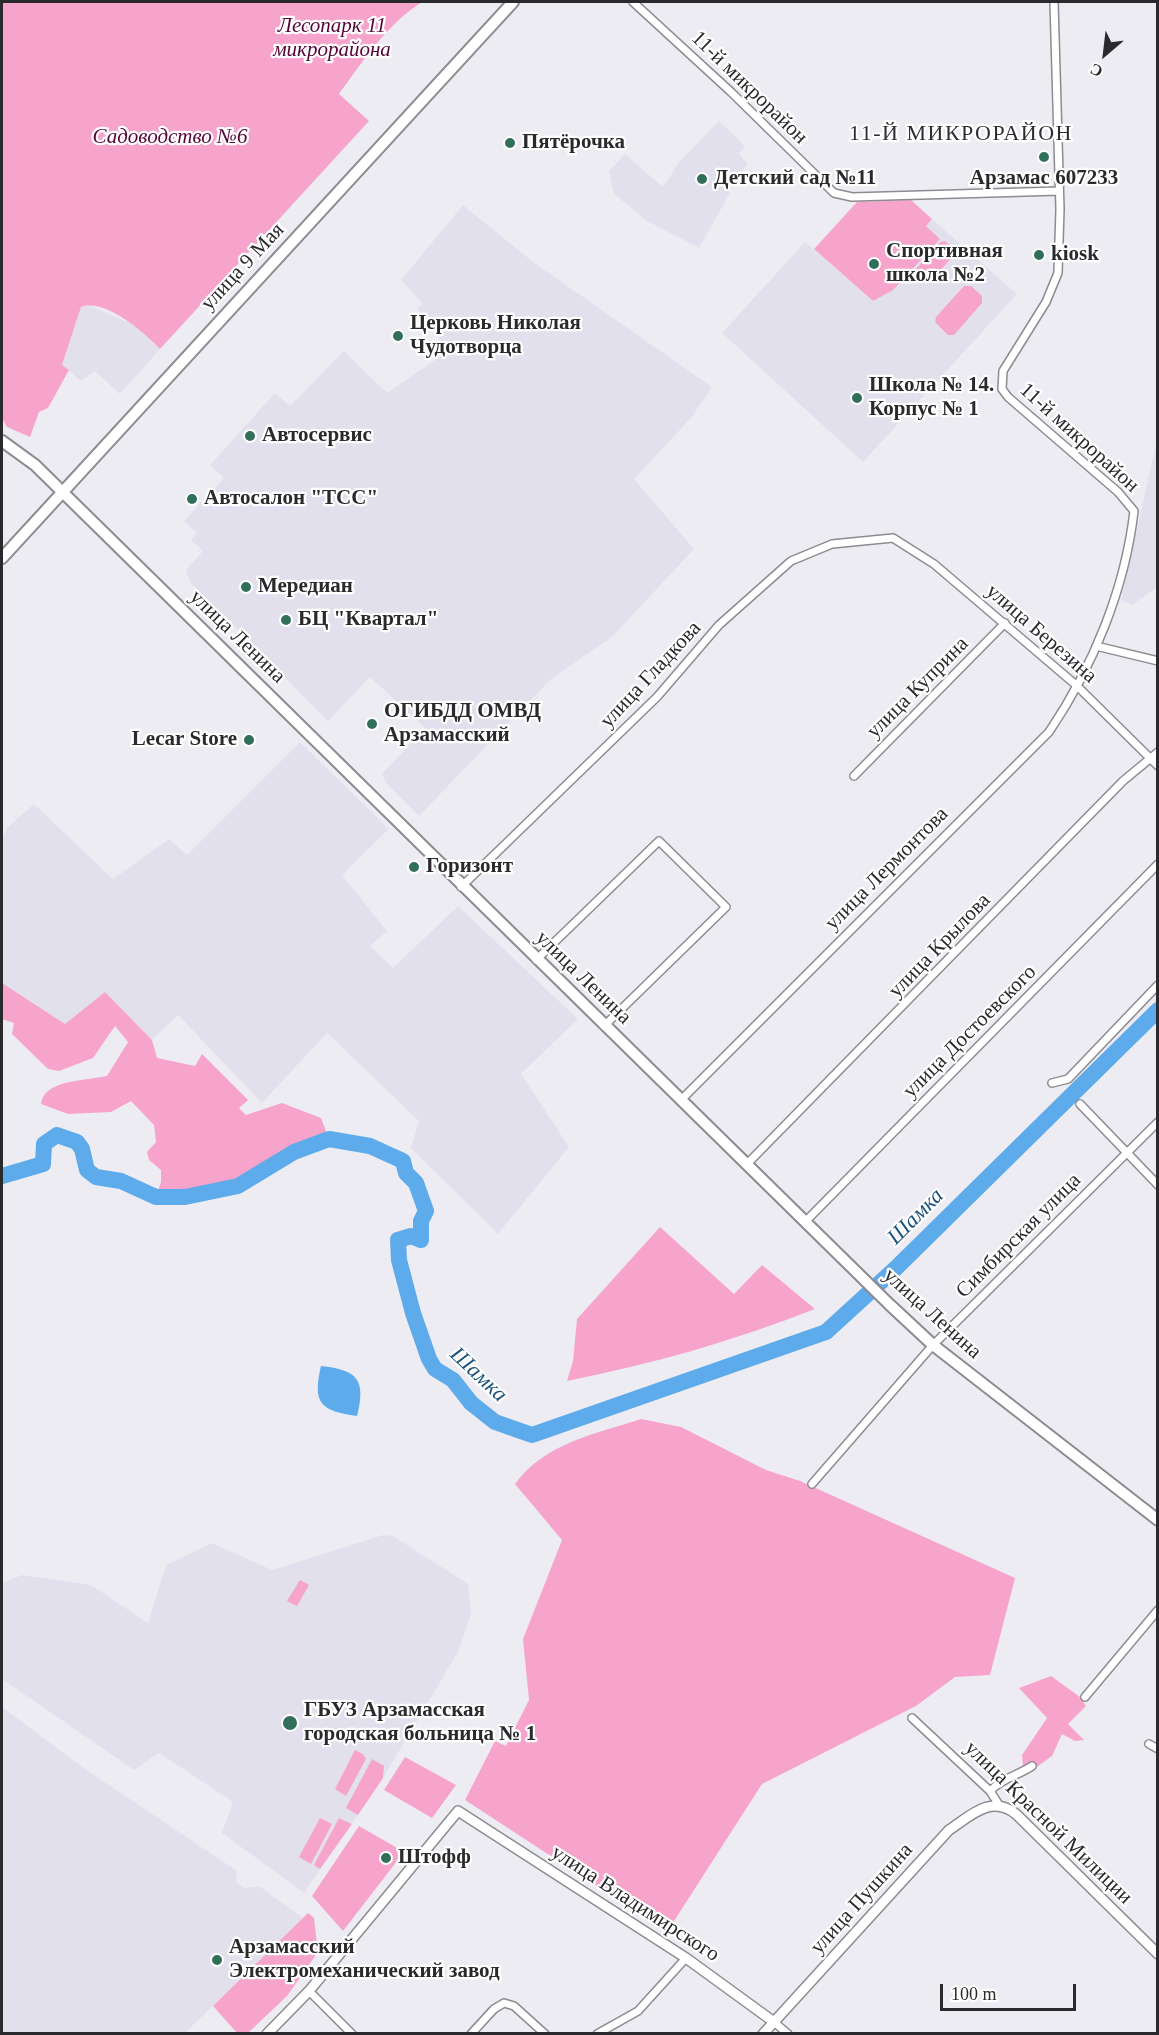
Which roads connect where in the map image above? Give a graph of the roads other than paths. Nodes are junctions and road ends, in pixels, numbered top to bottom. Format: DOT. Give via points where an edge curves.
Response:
graph roads {
  1 [pos="513,2"];
  2 [pos="633,2"];
  3 [pos="1054,2"];
  4 [pos="1059,191"];
  5 [pos="2,441"];
  6 [pos="60,491"];
  7 [pos="893,538"];
  8 [pos="2,558"];
  9 [pos="1005,623"];
  10 [pos="1096,646"];
  11 [pos="1158,661"];
  12 [pos="1076,685"];
  13 [pos="1158,752"];
  14 [pos="1151,759"];
  15 [pos="1158,766"];
  16 [pos="854,776"];
  17 [pos="1158,864"];
  18 [pos="461,887"];
  19 [pos="536,960"];
  20 [pos="1158,985"];
  21 [pos="604,1026"];
  22 [pos="1052,1083"];
  23 [pos="681,1100"];
  24 [pos="1080,1104"];
  25 [pos="1158,1122"];
  26 [pos="1125,1153"];
  27 [pos="747,1164"];
  28 [pos="1158,1185"];
  29 [pos="805,1222"];
  30 [pos="933,1346"];
  31 [pos="812,1484"];
  32 [pos="1158,1521"];
  33 [pos="1158,1610"];
  34 [pos="1085,1697"];
  35 [pos="912,1718"];
  36 [pos="1149,1744"];
  37 [pos="1158,1749"];
  38 [pos="1032,1766"];
  39 [pos="990,1791"];
  40 [pos="999,1805"];
  41 [pos="1158,1954"];
  42 [pos="686,1958"];
  43 [pos="309,1991"];
  44 [pos="774,2022"];
  45 [pos="267,2034"];
  46 [pos="352,2034"];
  47 [pos="471,2034"];
  48 [pos="544,2034"];
  49 [pos="597,2034"];
  50 [pos="763,2034"];
  51 [pos="788,2034"];
  1 -- 6 [label="main road, улица 9 Мая"];
  2 -- 4 [label="street, 11-й микрорайон" via="834,193 852,197"];
  3 -- 4 [label="street, 11-й микрорайон"];
  4 -- 10 [label="street, 11-й микрорайон" via="1060,253 1056,280 1001,380 1008,397 1118,492 1134,511 1125,561"];
  5 -- 6 [label="main road, улица Ленина" via="35,465"];
  6 -- 8 [label="main road, улица 9 Мая"];
  6 -- 18 [label="main road, улица Ленина"];
  7 -- 9 [label="street, улица Березина" via="934,564"];
  7 -- 18 [label="street, улица Гладкова" via="832,544 791,561 719,625 657,697"];
  9 -- 12 [label="street, улица Березина"];
  9 -- 16 [label="street, улица Куприна"];
  10 -- 11 [label="street"];
  10 -- 12 [label="street, улица Лермонтова"];
  12 -- 14 [label="street, улица Березина"];
  12 -- 23 [label="street, улица Лермонтова" via="1049,732"];
  13 -- 14 [label="street, улица Крылова"];
  14 -- 15 [label="street, улица Березина"];
  14 -- 27 [label="street, улица Крылова" via="1123,781"];
  17 -- 29 [label="street, улица Достоевского"];
  18 -- 19 [label="main road, улица Ленина"];
  19 -- 21 [label="main road, улица Ленина"];
  19 -- 21 [label="street" via="659,841 726,907"];
  20 -- 22 [label="street" via="1064,1083"];
  21 -- 23 [label="main road, улица Ленина"];
  23 -- 27 [label="main road, улица Ленина"];
  24 -- 26 [label="street"];
  25 -- 26 [label="street, Симбирская улица"];
  26 -- 28 [label="street"];
  26 -- 30 [label="street, Симбирская улица"];
  27 -- 29 [label="main road, улица Ленина"];
  29 -- 30 [label="main road, улица Ленина"];
  30 -- 31 [label="street, Симбирская улица"];
  30 -- 32 [label="main road, улица Ленина"];
  33 -- 34 [label="street"];
  35 -- 39 [label="street, улица Красной Милиции"];
  36 -- 37 [label="street"];
  38 -- 39 [label="street" via="1015,1777 1001,1779"];
  39 -- 40 [label="street, улица Красной Милиции"];
  40 -- 41 [label="street, улица Красной Милиции" via="1016,1814"];
  40 -- 44 [label="street, улица Пушкина" via="986,1806 949,1830"];
  42 -- 43 [label="street, улица Владимирского" via="458,1811"];
  42 -- 44 [label="street, улица Владимирского"];
  42 -- 49 [label="street" via="638,2011"];
  43 -- 45 [label="street"];
  43 -- 46 [label="street"];
  44 -- 50 [label="street, улица Пушкина"];
  44 -- 51 [label="street, улица Владимирского"];
  47 -- 48 [label="street" via="504,2003 514,2006"];
}
